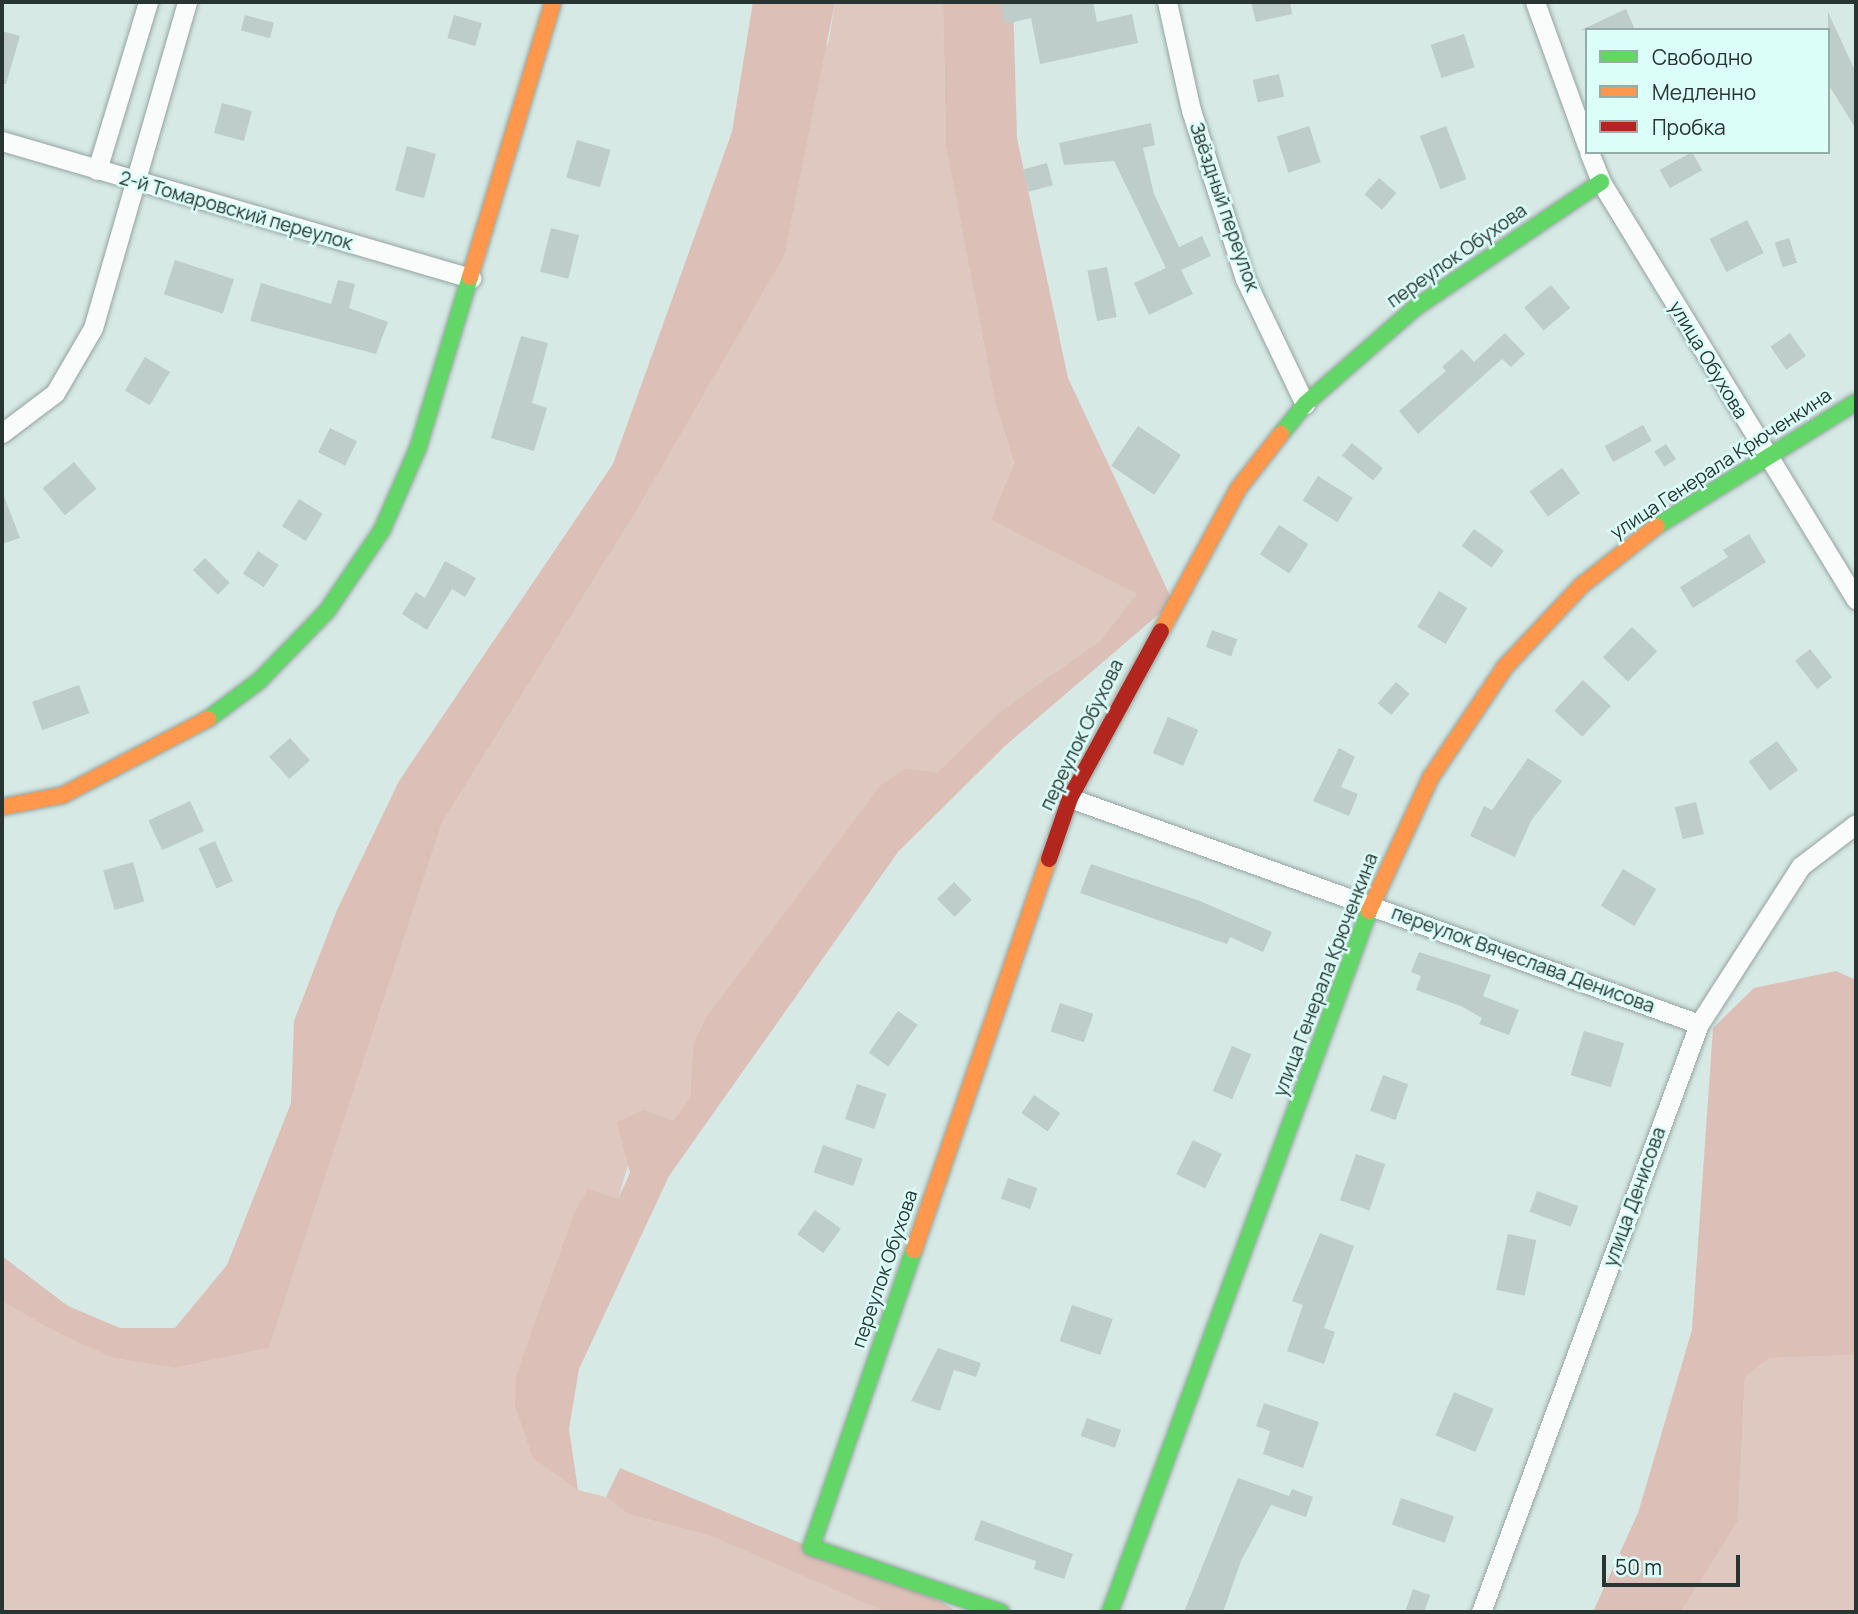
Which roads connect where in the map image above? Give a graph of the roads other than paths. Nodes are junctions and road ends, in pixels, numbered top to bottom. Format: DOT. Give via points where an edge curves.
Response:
graph roads {
  1 [pos="148,2"];
  2 [pos="187,2"];
  3 [pos="552,2"];
  4 [pos="1167,2"];
  5 [pos="1535,2"];
  6 [pos="1585,140"];
  7 [pos="2,141"];
  8 [pos="1590,154"];
  9 [pos="97,170"];
  10 [pos="1601,182"];
  11 [pos="132,183"];
  12 [pos="471,278"];
  13 [pos="1856,402"];
  14 [pos="1305,404"];
  15 [pos="2,433"];
  16 [pos="1767,458"];
  17 [pos="1856,599"];
  18 [pos="1070,798"];
  19 [pos="2,807"];
  20 [pos="1856,824"];
  21 [pos="1372,904"];
  22 [pos="1699,1024"];
  23 [pos="1001,1612"];
  24 [pos="1110,1612"];
  25 [pos="1481,1612"];
  1 -- 9 [label="street"];
  2 -- 11 [label="street"];
  3 -- 12 [label="street"];
  4 -- 14 [label="street, Звёздный переулок" via="1191,110 1245,279"];
  5 -- 6 [label="street"];
  7 -- 9 [label="street, 2-й Томаровский переулок"];
  8 -- 10 [label="street, улица Обухова"];
  9 -- 11 [label="street, 2-й Томаровский переулок"];
  10 -- 14 [label="street, переулок Обухова" via="1415,307"];
  10 -- 16 [label="street, улица Обухова"];
  11 -- 12 [label="street, 2-й Томаровский переулок"];
  11 -- 15 [label="street" via="93,328 55,393"];
  12 -- 19 [label="street" via="418,448 382,530 327,611 260,681 190,733 63,795"];
  13 -- 16 [label="street, улица Генерала Крюченкина"];
  14 -- 18 [label="street, переулок Обухова" via="1238,489"];
  16 -- 17 [label="street, улица Обухова"];
  16 -- 21 [label="street, улица Генерала Крюченкина" via="1648,532 1582,585 1505,667 1431,777"];
  18 -- 21 [label="street, переулок Вячеслава Денисова"];
  18 -- 23 [label="street, переулок Обухова" via="811,1547"];
  20 -- 22 [label="street, улица Денисова" via="1801,866"];
  21 -- 22 [label="street, переулок Вячеслава Денисова"];
  21 -- 24 [label="street, улица Генерала Крюченкина"];
  22 -- 25 [label="street, улица Денисова"];
}
